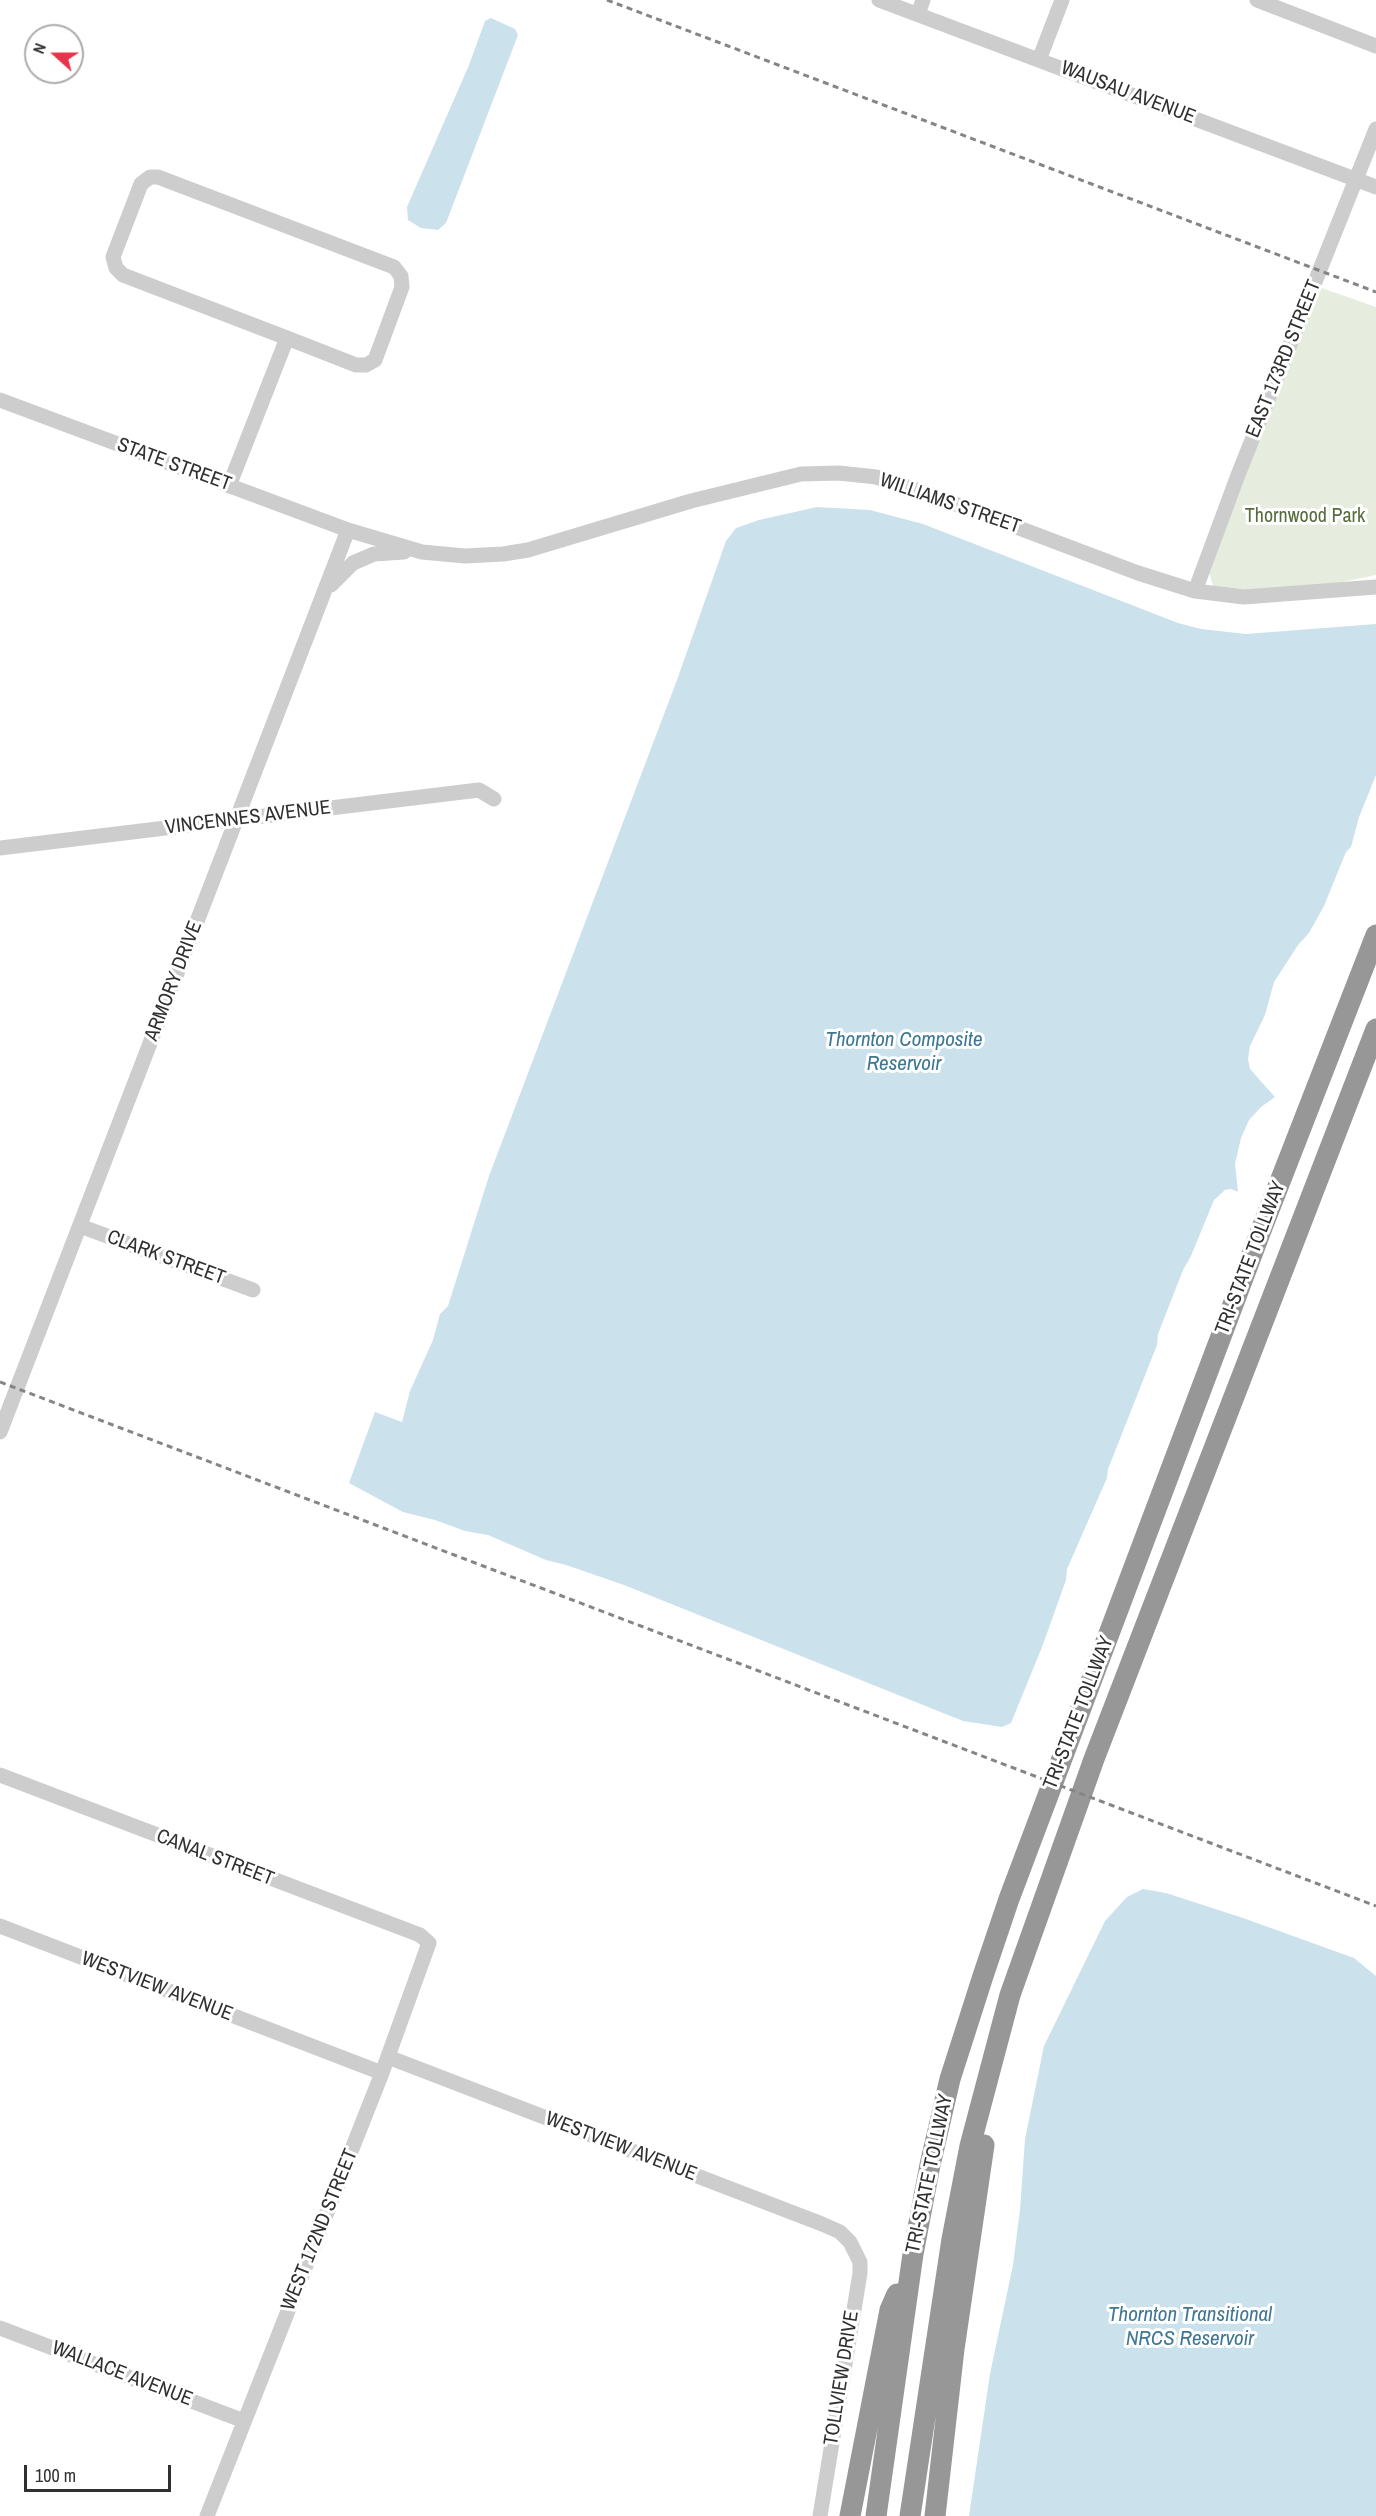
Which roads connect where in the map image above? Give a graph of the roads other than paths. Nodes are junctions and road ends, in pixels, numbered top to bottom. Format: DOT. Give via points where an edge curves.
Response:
graph roads {
  1 [pos="879,0"];
  2 [pos="1062,0"];
  3 [pos="1257,0"];
  4 [pos="921,7"];
  5 [pos="1376,46"];
  6 [pos="1039,60"];
  7 [pos="1376,129"];
  8 [pos="1355,179"];
  9 [pos="1376,187"];
  10 [pos="287,338"];
  11 [pos="0,400"];
  12 [pos="229,486"];
  13 [pos="348,530"];
  14 [pos="422,552"];
  15 [pos="1376,587"];
  16 [pos="1195,591"];
  17 [pos="323,594"];
  18 [pos="494,799"];
  19 [pos="236,821"];
  20 [pos="0,848"];
  21 [pos="1376,935"];
  22 [pos="1376,1029"];
  23 [pos="80,1226"];
  24 [pos="253,1290"];
  25 [pos="0,1432"];
  26 [pos="0,1775"];
  27 [pos="0,1926"];
  28 [pos="429,1943"];
  29 [pos="1010,1995"];
  30 [pos="388,2057"];
  31 [pos="382,2073"];
  32 [pos="850,2242"];
  33 [pos="913,2254"];
  34 [pos="0,2328"];
  35 [pos="244,2421"];
  36 [pos="207,2516"];
  37 [pos="820,2516"];
  38 [pos="850,2516"];
  39 [pos="876,2516"];
  40 [pos="910,2516"];
  41 [pos="935,2516"];
  1 -- 4 [label="street, WAUSAU AVENUE"];
  2 -- 6 [label="street"];
  3 -- 5 [label="street"];
  4 -- 6 [label="street, WAUSAU AVENUE"];
  6 -- 8 [label="street, WAUSAU AVENUE"];
  7 -- 8 [label="street, EAST 173RD STREET"];
  8 -- 9 [label="street, WAUSAU AVENUE"];
  8 -- 16 [label="street, EAST 173RD STREET"];
  10 -- 10 [label="street" via="366,365 375,360 402,287 401,276 394,267 158,177 150,177 141,184 113,257 116,268 123,275"];
  10 -- 12 [label="street"];
  11 -- 12 [label="street, STATE STREET"];
  12 -- 13 [label="street, STATE STREET"];
  13 -- 14 [label="street, WILLIAMS STREET"];
  13 -- 17 [label="street, ARMORY DRIVE"];
  14 -- 16 [label="street, WILLIAMS STREET" via="465,556 528,550 691,501 801,474 839,473 876,477 930,494"];
  14 -- 17 [label="street" via="375,554 353,563"];
  15 -- 16 [label="street, WILLIAMS STREET" via="1244,597"];
  17 -- 19 [label="street, ARMORY DRIVE"];
  18 -- 19 [label="street, VINCENNES AVENUE" via="479,790"];
  19 -- 20 [label="street, VINCENNES AVENUE"];
  19 -- 23 [label="street, ARMORY DRIVE"];
  21 -- 33 [label="highway, TRI-STATE TOLLWAY" via="1017,1879 950,2079"];
  22 -- 29 [label="highway, TRI-STATE TOLLWAY" via="1094,1759"];
  23 -- 24 [label="street, CLARK STREET"];
  23 -- 25 [label="street, ARMORY DRIVE"];
  26 -- 28 [label="street, CANAL STREET" via="420,1935"];
  27 -- 31 [label="street, WESTVIEW AVENUE"];
  28 -- 30 [label="street, WEST 172ND STREET"];
  29 -- 40 [label="highway, TRI-STATE TOLLWAY" via="970,2146 954,2228"];
  29 -- 41 [label="highway" via="971,2224"];
  30 -- 31 [label="street, WEST 172ND STREET"];
  30 -- 32 [label="street, WESTVIEW AVENUE" via="822,2223"];
  31 -- 35 [label="street, WEST 172ND STREET"];
  32 -- 37 [label="street, TOLLVIEW DRIVE" via="860,2262 860,2273"];
  33 -- 38 [label="highway" via="891,2310"];
  33 -- 39 [label="highway, TRI-STATE TOLLWAY"];
  34 -- 35 [label="street, WALLACE AVENUE"];
  35 -- 36 [label="street, WEST 172ND STREET"];
}
